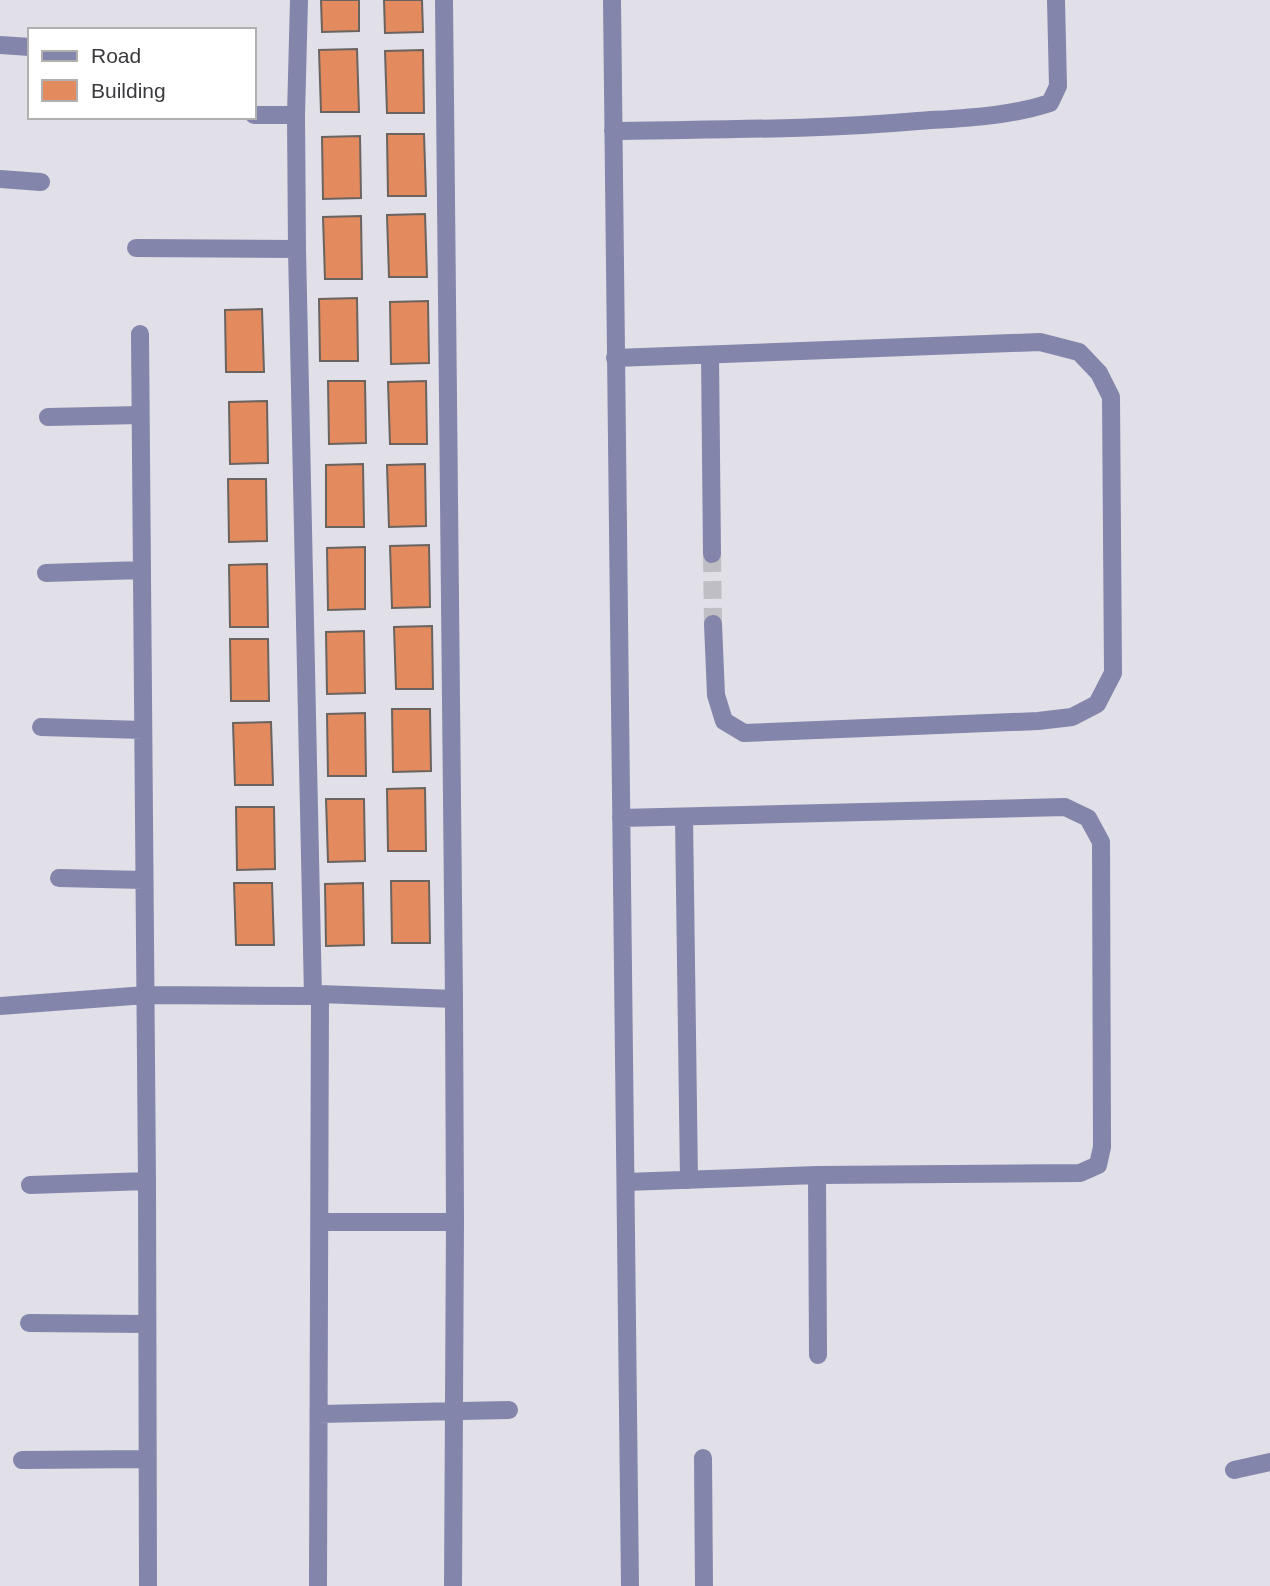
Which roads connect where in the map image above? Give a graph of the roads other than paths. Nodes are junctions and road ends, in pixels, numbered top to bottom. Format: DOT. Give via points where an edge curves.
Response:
graph roads {
  1 [pos="299,0"];
  2 [pos="444,0"];
  3 [pos="612,0"];
  4 [pos="1056,0"];
  5 [pos="0,46"];
  6 [pos="28,47"];
  7 [pos="256,115"];
  8 [pos="296,115"];
  9 [pos="612,131"];
  10 [pos="0,178"];
  11 [pos="41,182"];
  12 [pos="136,248"];
  13 [pos="297,248"];
  14 [pos="140,334"];
  15 [pos="710,355"];
  16 [pos="615,358"];
  17 [pos="141,415"];
  18 [pos="48,417"];
  19 [pos="712,554"];
  20 [pos="142,569"];
  21 [pos="46,573"];
  22 [pos="713,624"];
  23 [pos="41,727"];
  24 [pos="143,730"];
  25 [pos="684,817"];
  26 [pos="621,818"];
  27 [pos="59,878"];
  28 [pos="144,880"];
  29 [pos="317,995"];
  30 [pos="146,996"];
  31 [pos="454,999"];
  32 [pos="8,1005"];
  33 [pos="817,1175"];
  34 [pos="689,1180"];
  35 [pos="147,1181"];
  36 [pos="625,1182"];
  37 [pos="30,1185"];
  38 [pos="320,1222"];
  39 [pos="455,1222"];
  40 [pos="29,1324"];
  41 [pos="147,1324"];
  42 [pos="818,1355"];
  43 [pos="453,1410"];
  44 [pos="509,1410"];
  45 [pos="319,1414"];
  46 [pos="703,1458"];
  47 [pos="147,1459"];
  48 [pos="22,1460"];
  49 [pos="1270,1462"];
  50 [pos="1234,1470"];
  51 [pos="148,1586"];
  52 [pos="318,1586"];
  53 [pos="453,1586"];
  54 [pos="630,1586"];
  55 [pos="704,1586"];
  1 -- 8 [label="street"];
  2 -- 31 [label="street"];
  3 -- 9 [label="street"];
  4 -- 9 [label="street" via="1058,86 1050,103 1031,109 862,126"];
  5 -- 6 [label="street"];
  7 -- 8 [label="street"];
  8 -- 13 [label="street"];
  9 -- 16 [label="street"];
  10 -- 11 [label="street"];
  12 -- 13 [label="street"];
  13 -- 29 [label="street"];
  14 -- 17 [label="street"];
  15 -- 16 [label="street"];
  15 -- 19 [label="street"];
  15 -- 22 [label="street" via="1040,342 1079,352 1111,397 1114,673 1097,704 1072,717 744,733 724,721 716,695"];
  16 -- 26 [label="street"];
  17 -- 18 [label="street"];
  17 -- 20 [label="street"];
  20 -- 21 [label="street"];
  20 -- 24 [label="street"];
  23 -- 24 [label="street"];
  24 -- 28 [label="street"];
  25 -- 26 [label="street"];
  25 -- 33 [label="street" via="1065,807 1088,818 1101,842 1102,1147 1098,1165 1080,1173"];
  25 -- 34 [label="street"];
  26 -- 36 [label="street"];
  27 -- 28 [label="street"];
  28 -- 30 [label="street"];
  29 -- 30 [label="street"];
  29 -- 31 [label="street"];
  29 -- 38 [label="street"];
  30 -- 32 [label="street"];
  30 -- 35 [label="street"];
  31 -- 39 [label="street"];
  33 -- 34 [label="street"];
  33 -- 42 [label="street"];
  34 -- 36 [label="street"];
  35 -- 37 [label="street"];
  35 -- 41 [label="street"];
  36 -- 54 [label="street"];
  38 -- 39 [label="street"];
  38 -- 45 [label="street"];
  39 -- 43 [label="street"];
  40 -- 41 [label="street"];
  41 -- 47 [label="street"];
  43 -- 44 [label="street"];
  43 -- 45 [label="street"];
  43 -- 53 [label="street"];
  45 -- 52 [label="street"];
  46 -- 55 [label="street"];
  47 -- 48 [label="street"];
  47 -- 51 [label="street"];
  49 -- 50 [label="street"];
}
